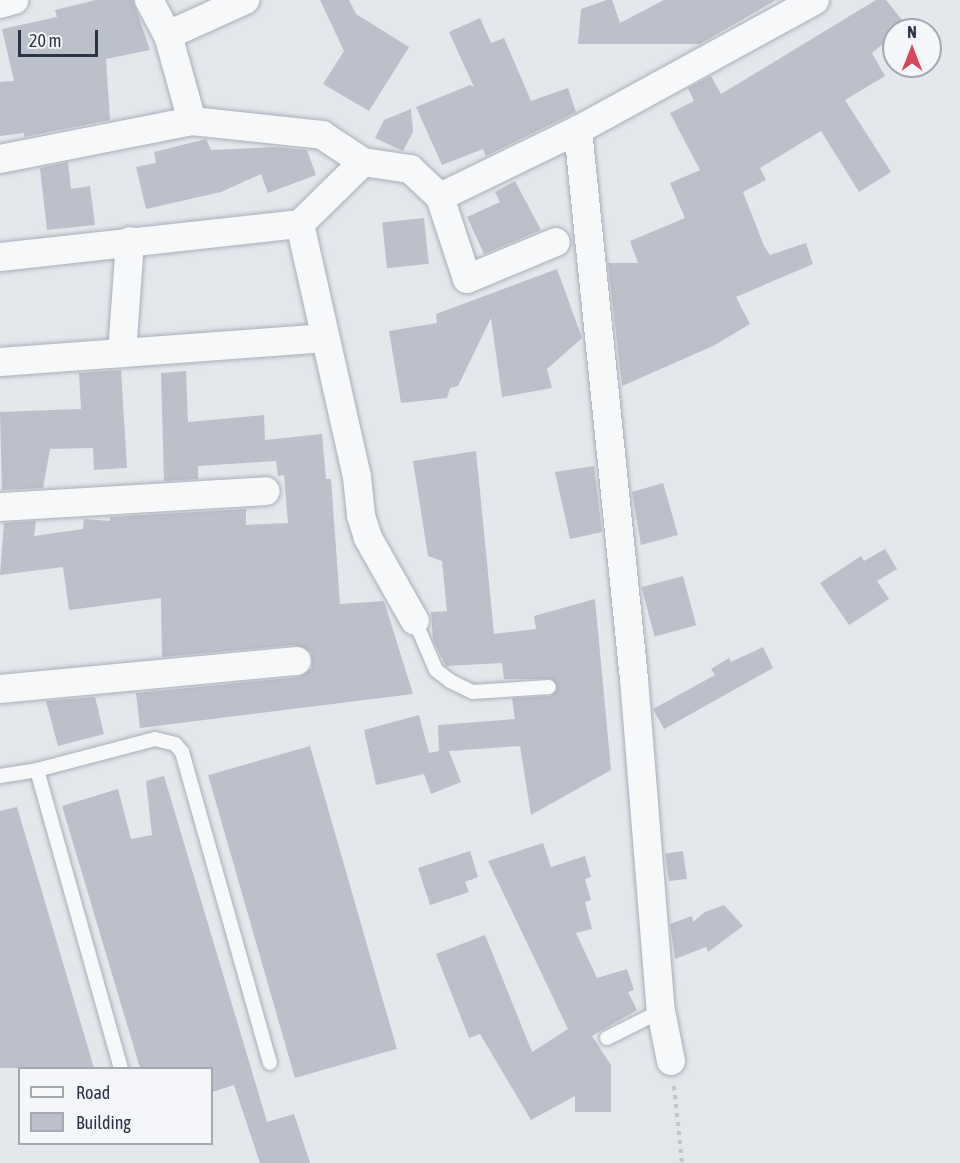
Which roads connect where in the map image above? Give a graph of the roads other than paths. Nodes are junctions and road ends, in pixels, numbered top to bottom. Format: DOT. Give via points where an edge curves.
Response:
graph roads {
  1 [pos="14,0"];
  2 [pos="149,0"];
  3 [pos="245,0"];
  4 [pos="816,0"];
  5 [pos="0,4"];
  6 [pos="168,35"];
  7 [pos="192,121"];
  8 [pos="578,130"];
  9 [pos="0,159"];
  10 [pos="363,162"];
  11 [pos="440,197"];
  12 [pos="300,224"];
  13 [pos="130,241"];
  14 [pos="556,242"];
  15 [pos="0,257"];
  16 [pos="323,338"];
  17 [pos="122,353"];
  18 [pos="0,362"];
  19 [pos="266,491"];
  20 [pos="0,507"];
  21 [pos="415,621"];
  22 [pos="297,662"];
  23 [pos="549,687"];
  24 [pos="0,689"];
  25 [pos="38,770"];
  26 [pos="0,776"];
  27 [pos="661,1011"];
  28 [pos="606,1038"];
  29 [pos="671,1061"];
  30 [pos="270,1063"];
  31 [pos="121,1067"];
  1 -- 5 [label="street"];
  2 -- 6 [label="street"];
  3 -- 6 [label="street"];
  4 -- 8 [label="street"];
  6 -- 7 [label="street"];
  7 -- 9 [label="street"];
  7 -- 10 [label="street" via="322,135"];
  8 -- 11 [label="street"];
  8 -- 27 [label="street" via="634,679"];
  10 -- 11 [label="street" via="410,169"];
  10 -- 12 [label="street"];
  11 -- 14 [label="street" via="467,279"];
  12 -- 13 [label="street"];
  12 -- 16 [label="street"];
  13 -- 15 [label="street"];
  13 -- 17 [label="street"];
  16 -- 17 [label="street"];
  16 -- 21 [label="street" via="368,538"];
  17 -- 18 [label="street"];
  19 -- 20 [label="street"];
  21 -- 23 [label="lane" via="436,670 450,681 473,692"];
  22 -- 24 [label="street"];
  25 -- 26 [label="lane"];
  25 -- 30 [label="lane" via="155,739 175,744 182,752"];
  25 -- 31 [label="lane"];
  27 -- 28 [label="lane"];
  27 -- 29 [label="street"];
}
